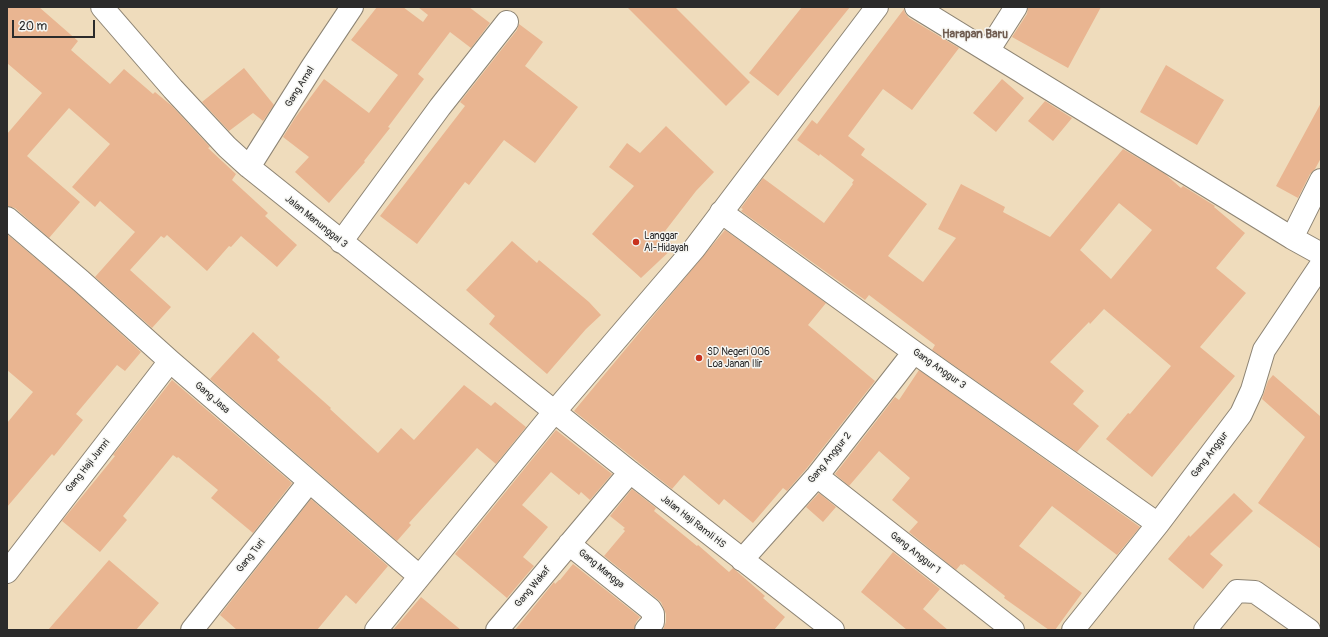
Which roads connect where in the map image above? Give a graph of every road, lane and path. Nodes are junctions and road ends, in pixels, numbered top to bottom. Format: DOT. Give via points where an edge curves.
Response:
graph roads {
  1 [pos="102,7"];
  2 [pos="352,7"];
  3 [pos="877,7"];
  4 [pos="916,7"];
  5 [pos="1016,7"];
  6 [pos="507,22"];
  7 [pos="988,51"];
  8 [pos="249,167"];
  9 [pos="1321,180"];
  10 [pos="721,212"];
  11 [pos="7,218"];
  12 [pos="1292,238"];
  13 [pos="341,242"];
  14 [pos="1321,254"];
  15 [pos="1321,265"];
  16 [pos="914,352"];
  17 [pos="170,361"];
  18 [pos="555,411"];
  19 [pos="630,472"];
  20 [pos="817,476"];
  21 [pos="309,482"];
  22 [pos="1158,524"];
  23 [pos="569,544"];
  24 [pos="742,560"];
  25 [pos="7,572"];
  26 [pos="419,576"];
  27 [pos="820,626"];
  28 [pos="1208,627"];
  29 [pos="192,630"];
  30 [pos="376,630"];
  31 [pos="496,630"];
  32 [pos="646,630"];
  33 [pos="1013,630"];
  34 [pos="1073,630"];
  35 [pos="1309,630"];
  1 -- 8 [label="street, Jalan Manunggal 3" via="173,89"];
  2 -- 8 [label="street, Gang Amal"];
  3 -- 10 [label="street"];
  4 -- 7 [label="street"];
  5 -- 7 [label="street"];
  6 -- 13 [label="street" via="440,107"];
  7 -- 12 [label="street"];
  8 -- 13 [label="street, Jalan Manunggal 3"];
  9 -- 12 [label="street"];
  10 -- 16 [label="street, Gang Anggur 3"];
  10 -- 18 [label="street" via="694,249"];
  11 -- 17 [label="street, Gang Jasa"];
  12 -- 14 [label="street"];
  13 -- 18 [label="street, Jalan Manunggal 3"];
  15 -- 22 [label="street, Gang Anggur" via="1264,350 1242,414"];
  16 -- 20 [label="street, Gang Anggur 2"];
  16 -- 22 [label="street, Gang Anggur 3"];
  17 -- 21 [label="street, Gang Jasa"];
  17 -- 25 [label="street, Gang Haji Jumri"];
  18 -- 19 [label="street, Jalan Haji Ramli HS"];
  18 -- 26 [label="street"];
  19 -- 23 [label="street, Gang Mangga"];
  19 -- 24 [label="street, Jalan Haji Ramli HS"];
  20 -- 24 [label="street, Gang Anggur 2"];
  20 -- 33 [label="street, Gang Anggur 1"];
  21 -- 26 [label="street, Gang Jasa"];
  21 -- 29 [label="street, Gang Turi"];
  22 -- 34 [label="street, Gang Anggur"];
  23 -- 31 [label="street, Gang Wakaf"];
  23 -- 32 [label="street, Gang Mangga" via="650,609 653,622"];
  24 -- 27 [label="street, Jalan Haji Ramli HS"];
  26 -- 30 [label="street"];
  28 -- 35 [label="street" via="1237,591 1245,591 1254,592"];
}
